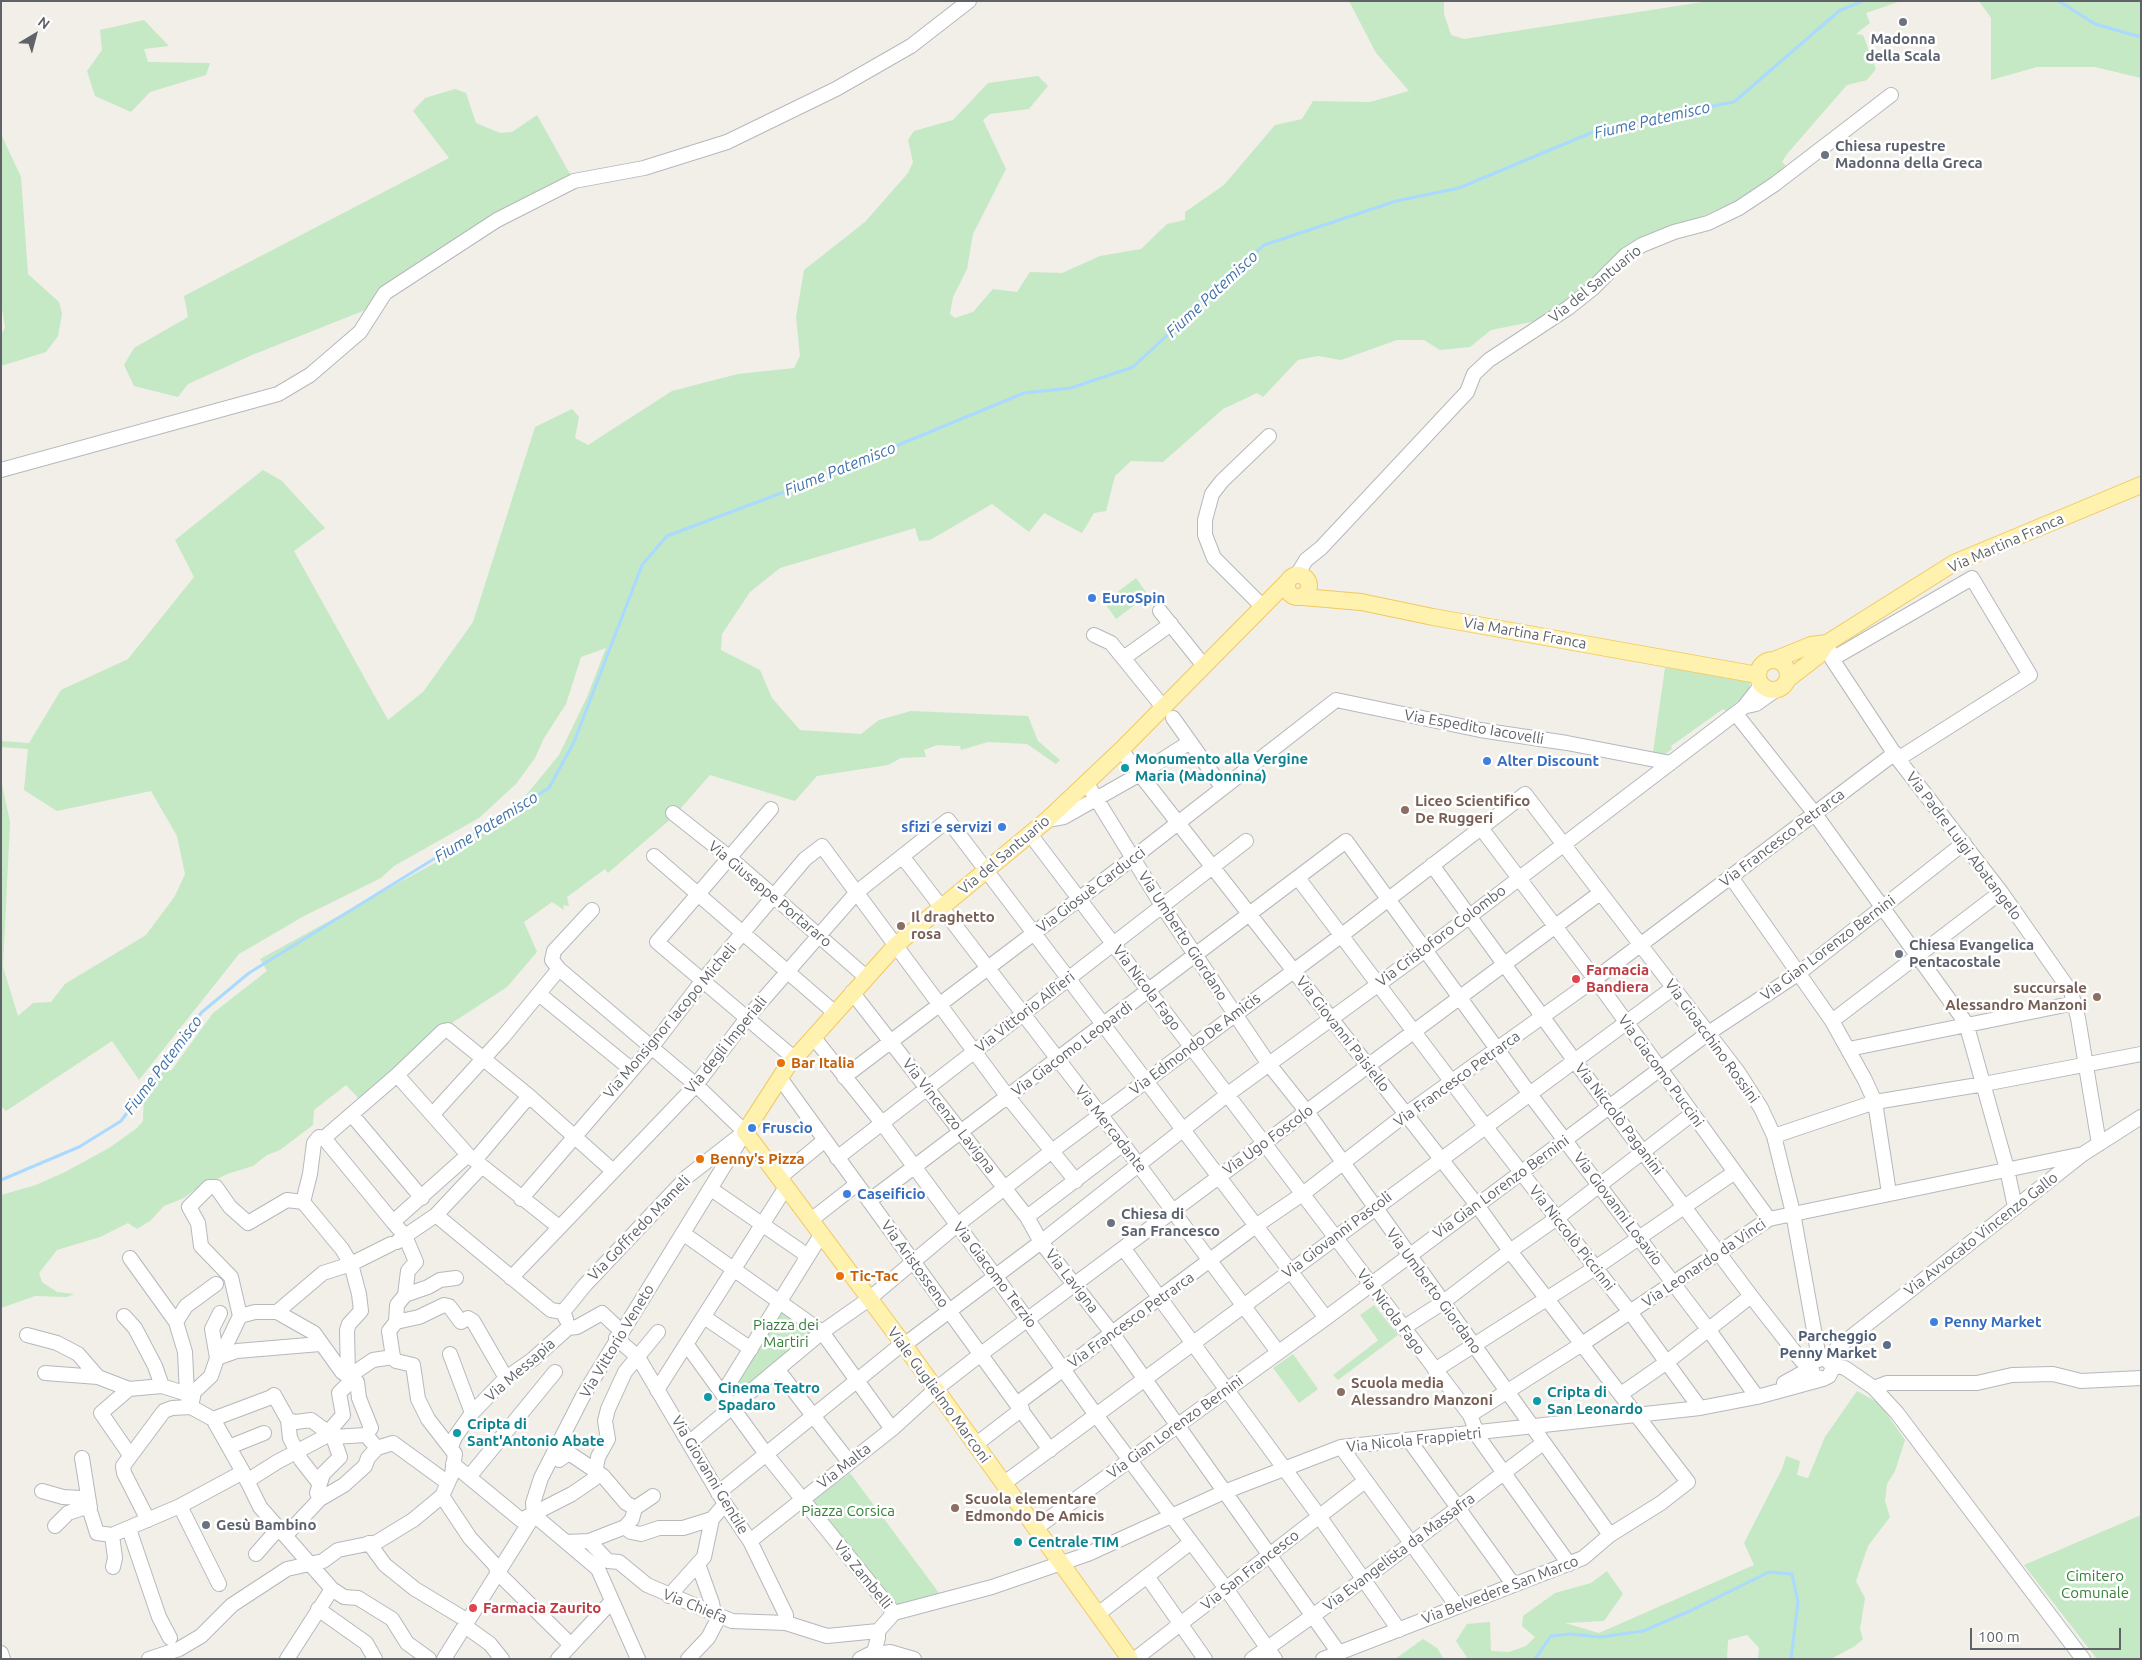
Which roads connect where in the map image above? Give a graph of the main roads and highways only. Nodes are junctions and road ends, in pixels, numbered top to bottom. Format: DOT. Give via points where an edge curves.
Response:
graph roads {
  1 [pos="2141,485"];
  2 [pos="1299,586"];
  3 [pos="1237,632"];
  4 [pos="1830,651"];
  5 [pos="1765,669"];
  6 [pos="1782,684"];
  7 [pos="745,1132"];
  8 [pos="1130,1659"];
  1 -- 4 [label="main road, Via Martina Franca" via="1954,563"];
  2 -- 3 [label="main road, Via del Santuario" via="1274,608"];
  2 -- 3 [label="main road, Via del Santuario" via="1262,606"];
  2 -- 5 [label="main road, Via Martina Franca" via="1340,599 1433,617 1711,665"];
  3 -- 7 [label="main road, Via del Santuario" via="1204,666 1168,712 1121,750 1047,820 896,946 794,1058"];
  4 -- 5 [label="main road, Via Martina Franca" via="1811,645"];
  4 -- 6 [label="main road, Via Martina Franca" via="1818,656"];
  5 -- 6 [label="main road" via="1764,687"];
  5 -- 6 [label="main road" via="1785,667"];
  7 -- 8 [label="main road, Viale Guglielmo Marconi" via="904,1345"];
}
